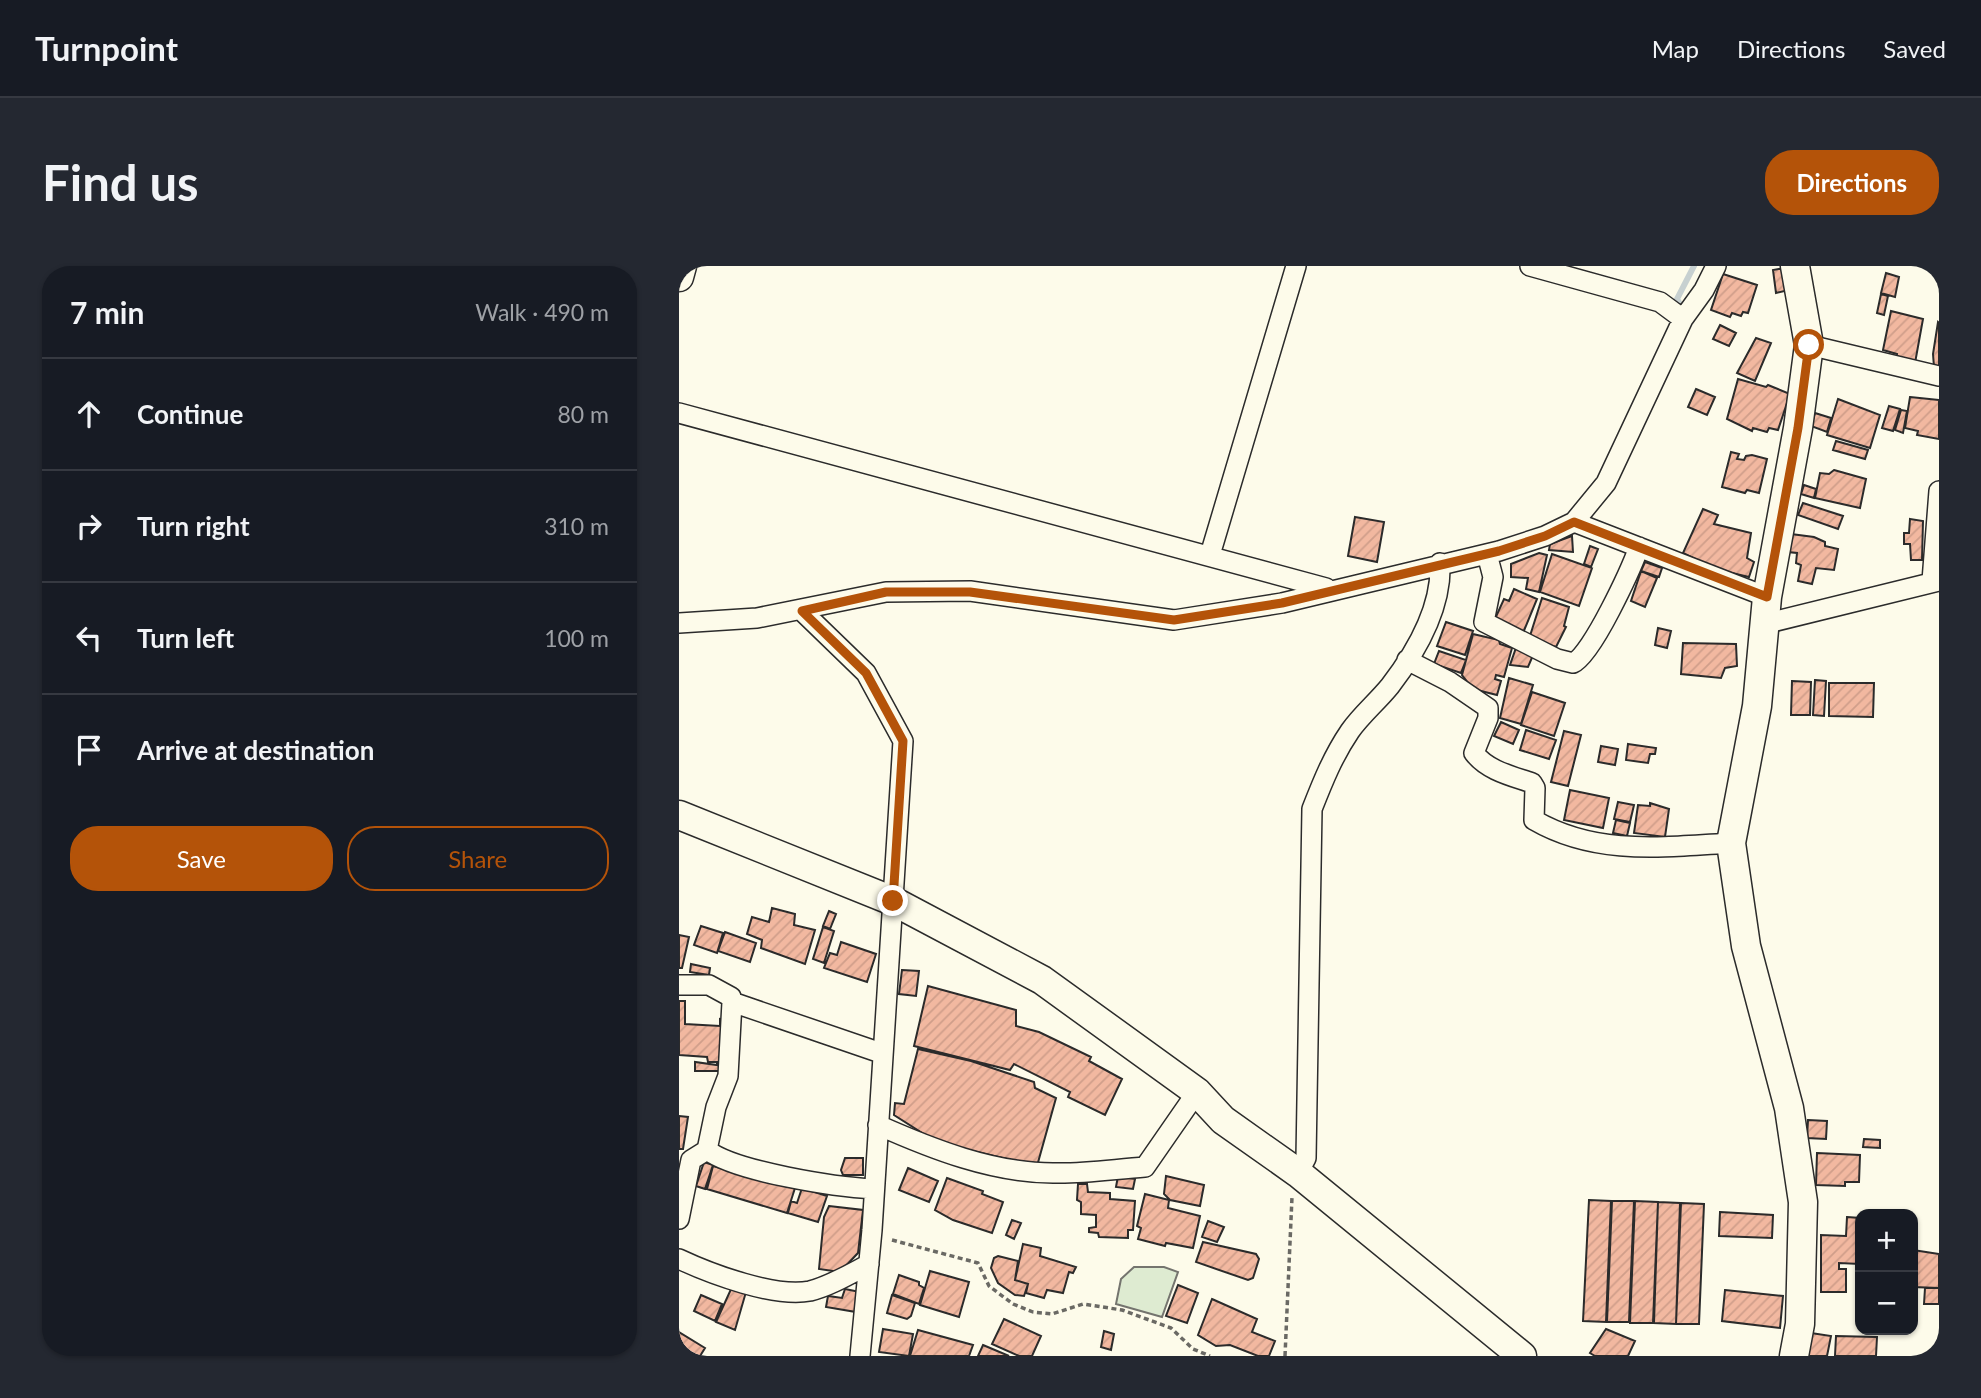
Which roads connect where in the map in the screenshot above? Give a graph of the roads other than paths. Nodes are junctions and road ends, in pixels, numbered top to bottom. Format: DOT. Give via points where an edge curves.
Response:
graph roads {
  1 [pos="682,266"];
  2 [pos="1296,266"];
  3 [pos="1530,266"];
  4 [pos="1716,266"];
  5 [pos="1795,266"];
  6 [pos="679,277"];
  7 [pos="1683,319"];
  8 [pos="1809,345"];
  9 [pos="1939,376"];
  10 [pos="679,413"];
  11 [pos="1939,491"];
  12 [pos="1574,522"];
  13 [pos="1639,547"];
  14 [pos="1487,554"];
  15 [pos="1210,555"];
  16 [pos="1440,563"];
  17 [pos="1935,581"];
  18 [pos="1333,589"];
  19 [pos="802,611"];
  20 [pos="1765,611"];
  21 [pos="679,623"];
  22 [pos="1407,660"];
  23 [pos="679,815"];
  24 [pos="1731,843"];
  25 [pos="893,901"];
  26 [pos="679,985"];
  27 [pos="732,1002"];
  28 [pos="881,1054"];
  29 [pos="1197,1092"];
  30 [pos="878,1125"];
  31 [pos="707,1150"];
  32 [pos="1298,1173"];
  33 [pos="874,1189"];
  34 [pos="679,1219"];
  35 [pos="679,1259"];
  36 [pos="869,1264"];
  37 [pos="860,1356"];
  38 [pos="1522,1356"];
  39 [pos="1794,1356"];
  1 -- 6 [label="street"];
  2 -- 15 [label="street"];
  3 -- 7 [label="street" via="1660,302"];
  4 -- 7 [label="street"];
  5 -- 8 [label="street"];
  7 -- 12 [label="street" via="1606,483"];
  8 -- 9 [label="street"];
  8 -- 20 [label="street"];
  10 -- 15 [label="street"];
  11 -- 17 [label="street"];
  12 -- 13 [label="street"];
  12 -- 14 [label="street"];
  13 -- 14 [label="street" via="1609,611 1573,663 1484,622 1493,577"];
  13 -- 20 [label="street"];
  14 -- 16 [label="street"];
  15 -- 18 [label="street" via="1309,586"];
  16 -- 18 [label="street"];
  16 -- 22 [label="street" via="1441,582 1433,610"];
  17 -- 20 [label="street"];
  18 -- 19 [label="street" via="1282,603 1174,620 970,592 886,592"];
  19 -- 21 [label="street"];
  19 -- 25 [label="street" via="866,673 903,741"];
  20 -- 24 [label="street" via="1757,706"];
  22 -- 24 [label="street" via="1488,708 1474,753 1500,772 1532,783 1534,820 1548,828 1618,848"];
  22 -- 32 [label="street" via="1351,729 1328,769 1313,809 1305,1158"];
  23 -- 25 [label="street"];
  24 -- 39 [label="street" via="1746,946 1789,1108 1803,1202 1800,1324"];
  25 -- 28 [label="street"];
  25 -- 29 [label="street" via="1042,980"];
  26 -- 27 [label="street" via="709,985"];
  27 -- 28 [label="street"];
  27 -- 31 [label="street" via="728,1076"];
  28 -- 30 [label="street"];
  29 -- 30 [label="street" via="1145,1167 1028,1172 933,1149"];
  29 -- 32 [label="street" via="1223,1120"];
  30 -- 33 [label="street"];
  31 -- 33 [label="street" via="724,1160 824,1185"];
  31 -- 34 [label="street" via="691,1160"];
  32 -- 38 [label="street"];
  33 -- 36 [label="street"];
  35 -- 36 [label="street" via="730,1280 806,1292"];
  36 -- 37 [label="street"];
}
